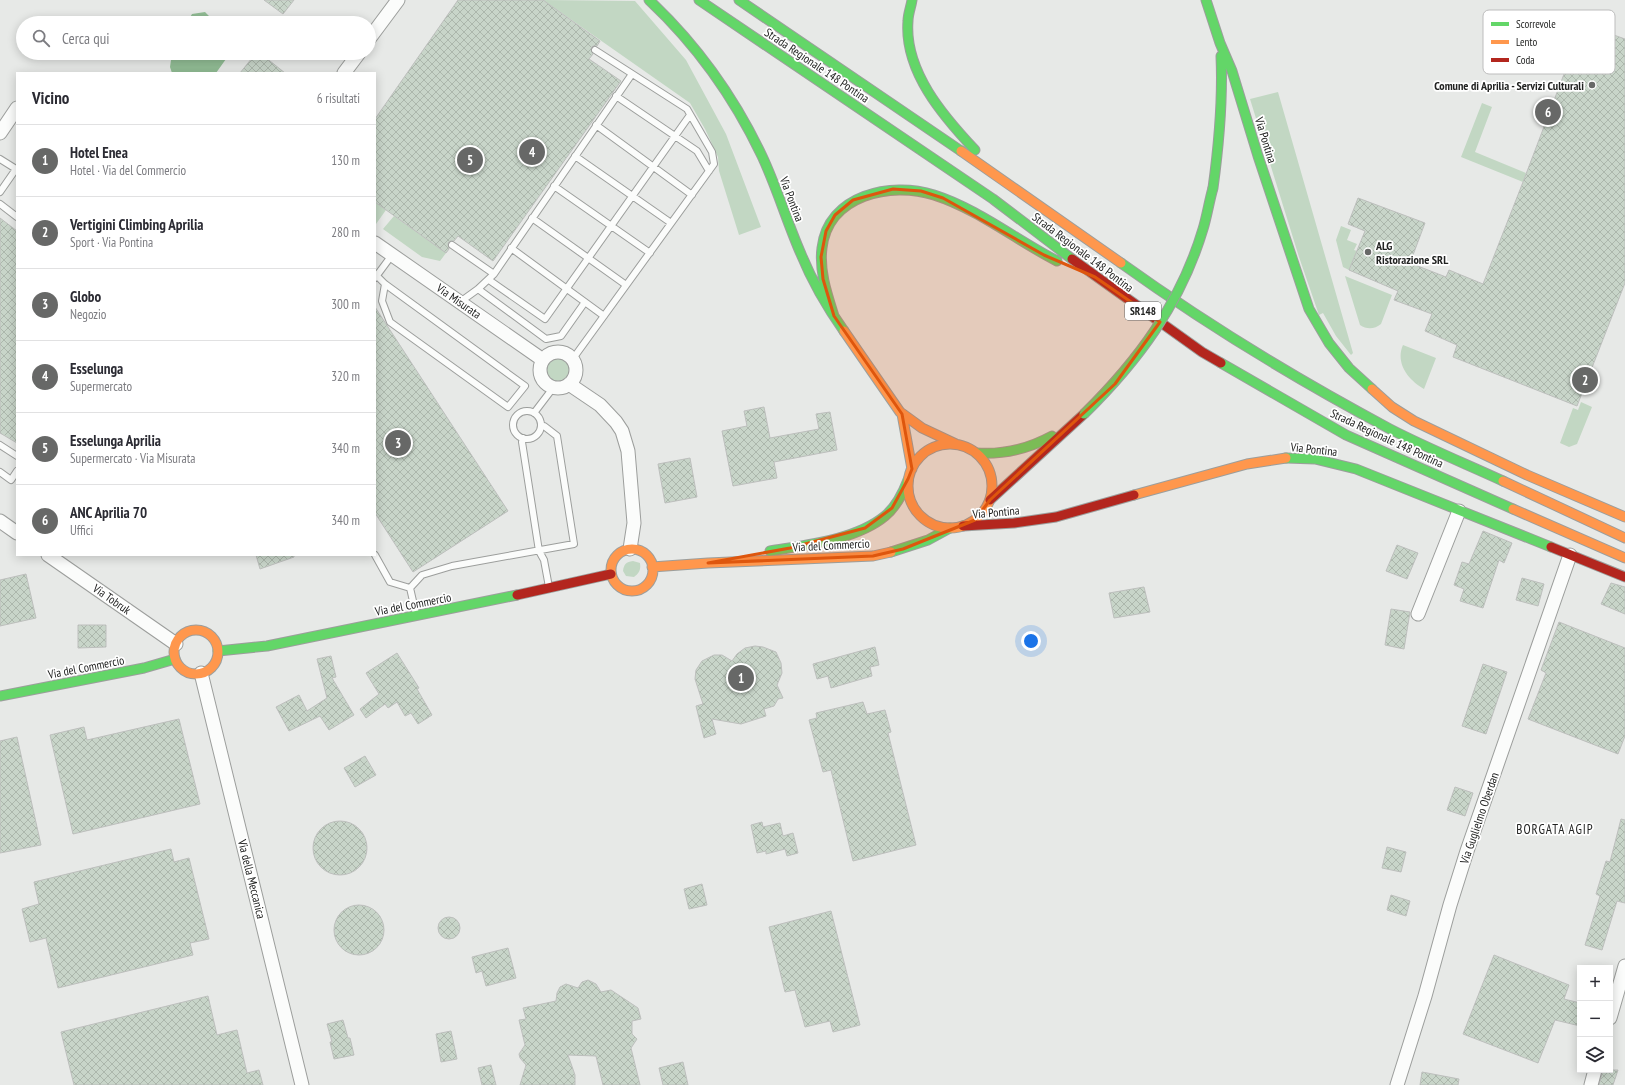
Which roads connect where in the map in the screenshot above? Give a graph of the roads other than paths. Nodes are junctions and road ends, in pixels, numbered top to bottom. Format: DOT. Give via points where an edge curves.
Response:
graph roads {
  1 [pos="398,0"];
  2 [pos="649,0"];
  3 [pos="699,0"];
  4 [pos="739,0"];
  5 [pos="912,0"];
  6 [pos="1206,0"];
  7 [pos="376,30"];
  8 [pos="1220,43"];
  9 [pos="595,50"];
  10 [pos="354,60"];
  11 [pos="345,72"];
  12 [pos="632,74"];
  13 [pos="616,96"];
  14 [pos="16,109"];
  15 [pos="690,115"];
  16 [pos="596,125"];
  17 [pos="0,132"];
  18 [pos="676,136"];
  19 [pos="575,156"];
  20 [pos="0,159"];
  21 [pos="654,167"];
  22 [pos="16,170"];
  23 [pos="709,171"];
  24 [pos="554,186"];
  25 [pos="0,192"];
  26 [pos="692,194"];
  27 [pos="632,197"];
  28 [pos="0,204"];
  29 [pos="1038,204"];
  30 [pos="16,216"];
  31 [pos="532,218"];
  32 [pos="671,224"];
  33 [pos="611,226"];
  34 [pos="376,244"];
  35 [pos="452,245"];
  36 [pos="512,248"];
  37 [pos="650,253"];
  38 [pos="392,254"];
  39 [pos="589,258"];
  40 [pos="494,274"];
  41 [pos="376,276"];
  42 [pos="1095,277"];
  43 [pos="488,280"];
  44 [pos="385,284"];
  45 [pos="626,285"];
  46 [pos="567,288"];
  47 [pos="478,289"];
  48 [pos="460,302"];
  49 [pos="585,302"];
  50 [pos="604,316"];
  51 [pos="834,316"];
  52 [pos="543,360"];
  53 [pos="572,360"];
  54 [pos="569,384"];
  55 [pos="553,388"];
  56 [pos="508,407"];
  57 [pos="518,413"];
  58 [pos="534,413"];
  59 [pos="902,414"];
  60 [pos="1084,414"];
  61 [pos="541,426"];
  62 [pos="523,438"];
  63 [pos="956,444"];
  64 [pos="0,445"];
  65 [pos="976,453"];
  66 [pos="16,455"];
  67 [pos="912,469"];
  68 [pos="0,472"];
  69 [pos="16,472"];
  70 [pos="908,479"];
  71 [pos="990,500"];
  72 [pos="1459,511"];
  73 [pos="1625,517"];
  74 [pos="0,521"];
  75 [pos="963,526"];
  76 [pos="950,528"];
  77 [pos="16,532"];
  78 [pos="1625,538"];
  79 [pos="630,549"];
  80 [pos="539,551"];
  81 [pos="1570,555"];
  82 [pos="49,556"];
  83 [pos="376,556"];
  84 [pos="1625,558"];
  85 [pos="708,563"];
  86 [pos="652,567"];
  87 [pos="611,574"];
  88 [pos="1625,576"];
  89 [pos="410,588"];
  90 [pos="549,588"];
  91 [pos="1418,614"];
  92 [pos="416,615"];
  93 [pos="176,644"];
  94 [pos="218,651"];
  95 [pos="175,659"];
  96 [pos="201,673"];
  97 [pos="0,696"];
  98 [pos="1625,966"];
  99 [pos="1613,1008"];
  100 [pos="1594,1073"];
  101 [pos="302,1085"];
  102 [pos="1397,1085"];
  103 [pos="1591,1085"];
  1 -- 7 [label="street"];
  2 -- 51 [label="main road, Via Pontina" via="698,52 733,104 762,156 802,256"];
  3 -- 42 [label="main road, Strada Regionale 148 Pontina / SR148" via="993,199"];
  4 -- 29 [label="main road, Strada Regionale 148 Pontina / SR148"];
  5 -- 29 [label="main road" via="908,27 912,54 933,100 955,129 982,156"];
  6 -- 8 [label="main road"];
  8 -- 60 [label="main road, bridge" via="1219,140 1213,188 1203,230 1189,267 1166,313 1143,349 1115,384"];
  8 -- 73 [label="main road, Via Pontina" via="1234,78 1304,296 1321,331 1340,358 1399,413 1520,472"];
  9 -- 12 [label="lane"];
  10 -- 11 [label="street"];
  12 -- 13 [label="lane"];
  12 -- 15 [label="lane" via="687,109"];
  13 -- 16 [label="lane"];
  13 -- 18 [label="lane"];
  14 -- 17 [label="street"];
  15 -- 18 [label="lane"];
  15 -- 23 [label="lane" via="712,152 714,164"];
  16 -- 19 [label="lane"];
  16 -- 21 [label="lane"];
  18 -- 21 [label="lane"];
  18 -- 23 [label="lane" via="697,151"];
  19 -- 24 [label="lane"];
  19 -- 27 [label="lane"];
  20 -- 22 [label="lane"];
  21 -- 26 [label="lane"];
  21 -- 27 [label="lane"];
  22 -- 25 [label="lane"];
  23 -- 26 [label="lane"];
  24 -- 31 [label="lane"];
  24 -- 33 [label="lane"];
  26 -- 32 [label="lane"];
  27 -- 32 [label="lane"];
  27 -- 33 [label="lane"];
  28 -- 30 [label="lane"];
  29 -- 78 [label="main road, Strada Regionale 148 Pontina / SR148" via="1156,288 1288,371 1391,429"];
  31 -- 36 [label="lane"];
  31 -- 39 [label="lane"];
  32 -- 37 [label="lane"];
  33 -- 37 [label="lane"];
  33 -- 39 [label="lane"];
  34 -- 38 [label="street, Via Misurata"];
  35 -- 40 [label="lane"];
  36 -- 40 [label="lane"];
  36 -- 46 [label="lane"];
  37 -- 45 [label="lane"];
  38 -- 41 [label="lane"];
  38 -- 48 [label="street, Via Misurata"];
  39 -- 45 [label="lane"];
  39 -- 46 [label="lane"];
  40 -- 43 [label="lane"];
  41 -- 44 [label="lane"];
  42 -- 51 [label="main road" via="1044,254 943,198 913,190 882,190 861,196 846,205 835,215 826,231 822,248 822,279"];
  42 -- 84 [label="main road, Strada Regionale 148 Pontina / SR148" via="1202,352 1346,435"];
  43 -- 46 [label="lane" via="545,320"];
  43 -- 47 [label="lane"];
  44 -- 56 [label="lane" via="382,301 390,322"];
  44 -- 56 [label="lane" via="525,386"];
  45 -- 50 [label="lane"];
  46 -- 49 [label="lane"];
  47 -- 48 [label="lane"];
  47 -- 49 [label="lane" via="546,339 561,336"];
  48 -- 52 [label="street, Via Misurata"];
  49 -- 50 [label="lane"];
  50 -- 53 [label="lane"];
  51 -- 59 [label="main road, Via Pontina"];
  52 -- 53 [label="street" via="559,352"];
  52 -- 55 [label="street" via="540,365 540,376"];
  53 -- 54 [label="street" via="576,374"];
  54 -- 55 [label="street"];
  54 -- 79 [label="street" via="600,405 622,431 628,452 634,523"];
  55 -- 58 [label="lane"];
  56 -- 57 [label="lane"];
  57 -- 58 [label="lane"];
  57 -- 62 [label="lane" via="513,428 515,433"];
  58 -- 61 [label="lane" via="538,416"];
  59 -- 63 [label="main road, Via Pontina" via="938,438"];
  59 -- 67 [label="main road, Via Pontina"];
  60 -- 65 [label="main road" via="1065,429 1029,447 999,454"];
  60 -- 71 [label="main road"];
  61 -- 62 [label="lane" via="535,436"];
  61 -- 80 [label="lane" via="557,436 574,544"];
  62 -- 80 [label="lane"];
  63 -- 65 [label="main road"];
  63 -- 67 [label="main road" via="934,447 924,453"];
  64 -- 66 [label="lane"];
  65 -- 71 [label="main road" via="985,462 991,474 993,487"];
  67 -- 70 [label="main road"];
  68 -- 69 [label="lane" via="11,480"];
  70 -- 76 [label="main road" via="910,501 920,516 933,525"];
  70 -- 85 [label="main road, Via del Commercio" via="885,516 865,528 790,548"];
  71 -- 75 [label="main road" via="975,520"];
  72 -- 75 [label="main road, Via Pontina" via="1342,464 1309,458 1288,458 1247,464 1056,516 1014,523"];
  72 -- 81 [label="main road, Via Pontina"];
  72 -- 91 [label="street"];
  74 -- 77 [label="street"];
  75 -- 76 [label="main road"];
  76 -- 85 [label="main road, Via del Commercio" via="928,540 873,556"];
  79 -- 86 [label="main road" via="647,555"];
  79 -- 87 [label="main road" via="619,553 614,559"];
  80 -- 89 [label="lane" via="452,566 422,575"];
  80 -- 90 [label="lane" via="544,560"];
  81 -- 88 [label="main road, Via Pontina"];
  81 -- 102 [label="street, Via Guglielmo Oberdan" via="1467,851 1426,996"];
  82 -- 93 [label="street, Via Tobruk"];
  83 -- 89 [label="lane" via="390,582"];
  85 -- 86 [label="main road, Via del Commercio"];
  86 -- 87 [label="main road" via="653,572 647,585 634,591 620,587"];
  87 -- 90 [label="main road, Via del Commercio"];
  89 -- 92 [label="lane"];
  90 -- 92 [label="main road, Via del Commercio"];
  92 -- 94 [label="main road, Via del Commercio" via="267,646"];
  93 -- 94 [label="main road" via="185,633 200,630 211,635 216,641"];
  93 -- 95 [label="main road"];
  94 -- 96 [label="main road" via="214,665"];
  95 -- 96 [label="main road" via="186,672"];
  95 -- 97 [label="main road, Via del Commercio" via="144,668"];
  96 -- 101 [label="street, Via della Meccanica"];
  98 -- 99 [label="street"];
  100 -- 103 [label="street"];
}
